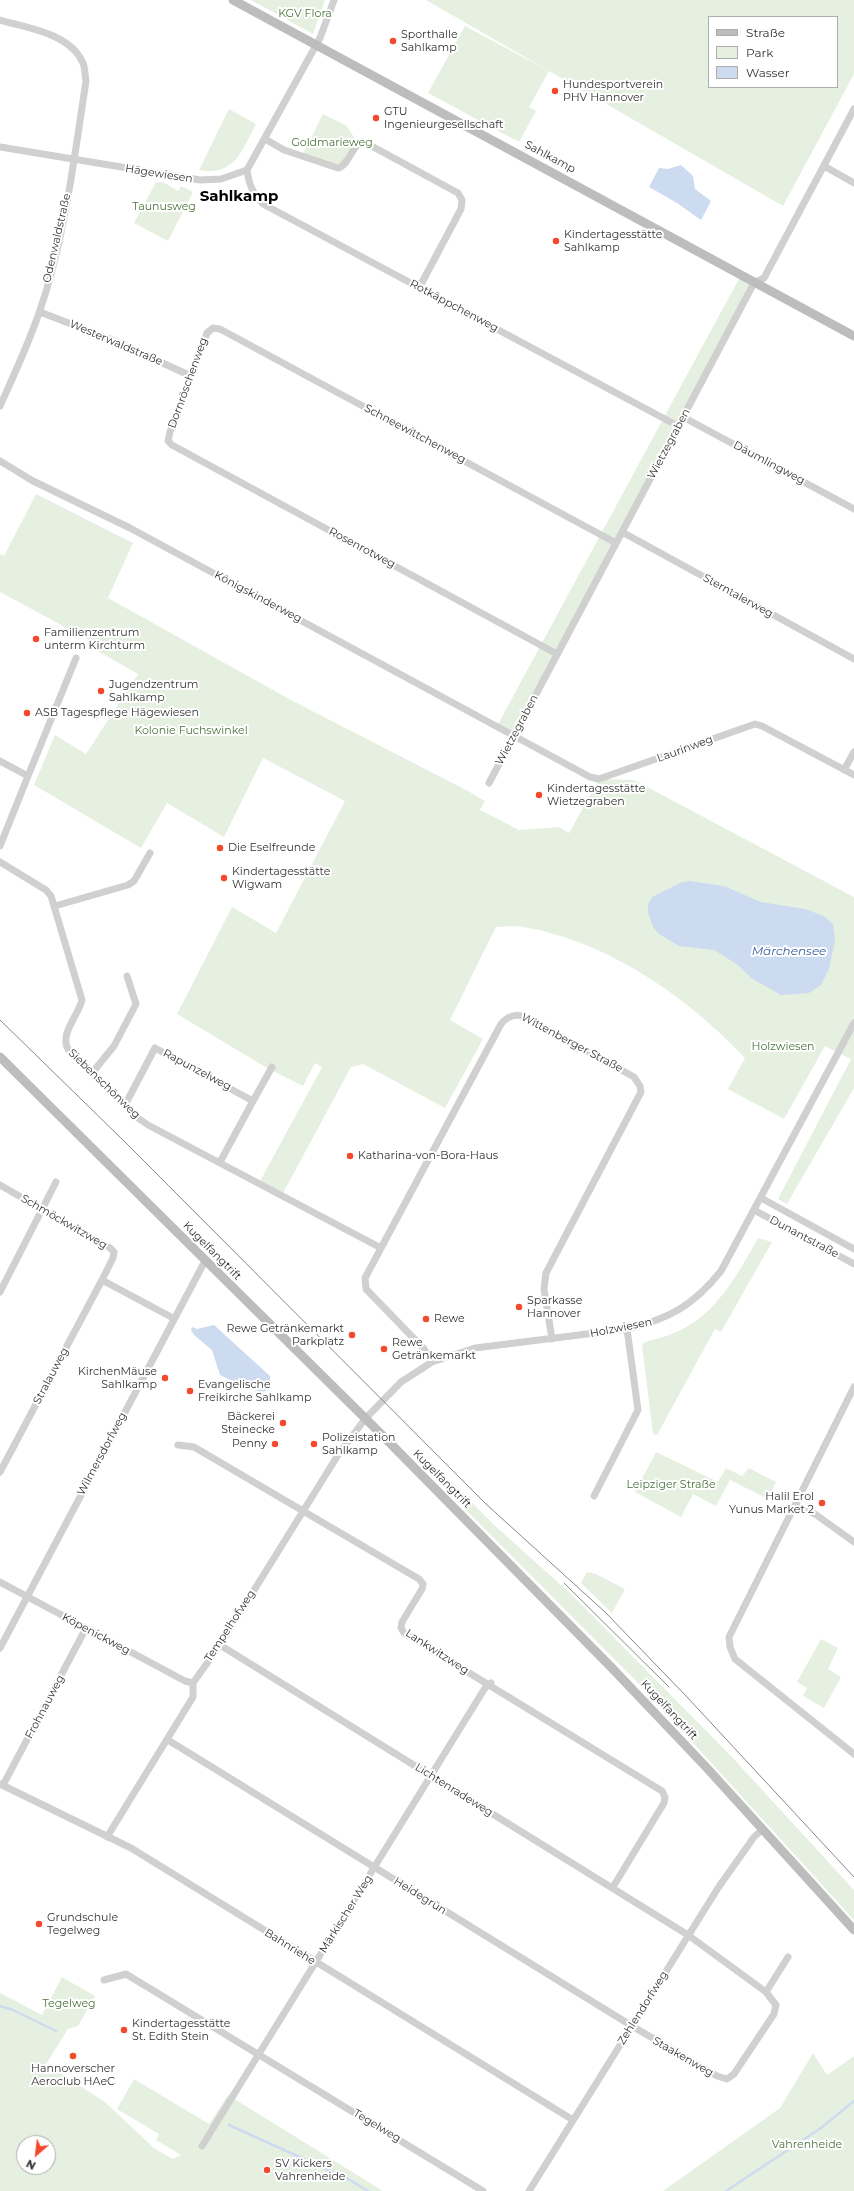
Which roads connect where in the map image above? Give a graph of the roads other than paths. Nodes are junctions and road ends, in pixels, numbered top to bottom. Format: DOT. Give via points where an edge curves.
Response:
graph roads {
  1 [pos="233,0"];
  2 [pos="334,0"];
  3 [pos="0,20"];
  4 [pos="316,46"];
  5 [pos="854,109"];
  6 [pos="265,139"];
  7 [pos="0,147"];
  8 [pos="73,160"];
  9 [pos="824,166"];
  10 [pos="247,170"];
  11 [pos="854,183"];
  12 [pos="754,283"];
  13 [pos="419,288"];
  14 [pos="40,312"];
  15 [pos="213,328"];
  16 [pos="854,336"];
  17 [pos="191,376"];
  18 [pos="0,406"];
  19 [pos="683,417"];
  20 [pos="678,426"];
  21 [pos="168,440"];
  22 [pos="0,461"];
  23 [pos="854,509"];
  24 [pos="622,532"];
  25 [pos="616,543"];
  26 [pos="558,654"];
  27 [pos="76,658"];
  28 [pos="854,659"];
  29 [pos="514,736"];
  30 [pos="854,752"];
  31 [pos="0,761"];
  32 [pos="844,770"];
  33 [pos="854,775"];
  34 [pos="28,776"];
  35 [pos="489,783"];
  36 [pos="0,846"];
  37 [pos="150,854"];
  38 [pos="0,862"];
  39 [pos="55,906"];
  40 [pos="127,976"];
  41 [pos="854,1023"];
  42 [pos="0,1057"];
  43 [pos="272,1066"];
  44 [pos="92,1073"];
  45 [pos="253,1101"];
  46 [pos="125,1105"];
  47 [pos="220,1162"];
  48 [pos="56,1182"];
  49 [pos="0,1186"];
  50 [pos="761,1198"];
  51 [pos="42,1210"];
  52 [pos="754,1210"];
  53 [pos="381,1248"];
  54 [pos="854,1249"];
  55 [pos="205,1261"];
  56 [pos="854,1264"];
  57 [pos="102,1280"];
  58 [pos="0,1292"];
  59 [pos="173,1318"];
  60 [pos="627,1329"];
  61 [pos="552,1339"];
  62 [pos="432,1362"];
  63 [pos="854,1387"];
  64 [pos="365,1419"];
  65 [pos="178,1445"];
  66 [pos="0,1472"];
  67 [pos="594,1496"];
  68 [pos="795,1504"];
  69 [pos="303,1510"];
  70 [pos="854,1542"];
  71 [pos="0,1582"];
  72 [pos="27,1598"];
  73 [pos="86,1628"];
  74 [pos="220,1645"];
  75 [pos="0,1648"];
  76 [pos="193,1683"];
  77 [pos="490,1684"];
  78 [pos="168,1740"];
  79 [pos="854,1754"];
  80 [pos="431,1776"];
  81 [pos="2,1785"];
  82 [pos="763,1829"];
  83 [pos="108,1838"];
  84 [pos="374,1868"];
  85 [pos="613,1887"];
  86 [pos="854,1930"];
  87 [pos="688,1935"];
  88 [pos="788,1956"];
  89 [pos="316,1963"];
  90 [pos="104,1980"];
  91 [pos="766,1992"];
  92 [pos="632,2026"];
  93 [pos="259,2054"];
  94 [pos="573,2120"];
  95 [pos="202,2146"];
  96 [pos="483,2191"];
  97 [pos="529,2191"];
  1 -- 4 [label="street, Sahlkamp"];
  2 -- 4 [label="street"];
  3 -- 8 [label="street, Odenwaldstraße" via="66,42 78,54 86,81"];
  4 -- 6 [label="street"];
  4 -- 12 [label="street, Sahlkamp" via="655,227"];
  5 -- 9 [label="street, Wietzegraben"];
  6 -- 10 [label="street"];
  6 -- 13 [label="street" via="284,150 338,168 343,166 358,144 368,144 458,193 462,200 461,209"];
  7 -- 8 [label="street, Hägewiesen"];
  8 -- 10 [label="street, Hägewiesen" via="205,181 221,179"];
  8 -- 14 [label="street, Odenwaldstraße" via="63,223"];
  9 -- 11 [label="street"];
  9 -- 12 [label="street, Wietzegraben" via="764,278"];
  10 -- 13 [label="street, Rotkäppchenweg" via="249,184 263,204"];
  12 -- 16 [label="street, Sahlkamp"];
  12 -- 19 [label="street, Wietzegraben"];
  13 -- 20 [label="street, Rotkäppchenweg"];
  14 -- 17 [label="street, Westerwaldstraße" via="110,338"];
  14 -- 18 [label="street, Odenwaldstraße"];
  15 -- 17 [label="street, Dornröschenweg" via="207,333"];
  15 -- 25 [label="street, Schneewittchenweg" via="220,329"];
  17 -- 21 [label="street, Dornröschenweg"];
  19 -- 20 [label="street, Wietzegraben"];
  19 -- 23 [label="street, Däumlingweg"];
  20 -- 24 [label="street, Wietzegraben"];
  21 -- 26 [label="street, Rosenrotweg" via="172,445"];
  22 -- 29 [label="street, Königskinderweg" via="33,481 130,528"];
  24 -- 25 [label="street, Wietzegraben"];
  24 -- 28 [label="street, Sterntalerweg"];
  25 -- 26 [label="street, Wietzegraben"];
  26 -- 29 [label="street, Wietzegraben"];
  27 -- 34 [label="street"];
  29 -- 32 [label="street, Laurinweg" via="590,777 599,779 755,724"];
  29 -- 35 [label="street, Wietzegraben"];
  30 -- 32 [label="street"];
  31 -- 34 [label="street"];
  32 -- 33 [label="street, Laurinweg"];
  34 -- 36 [label="street"];
  37 -- 39 [label="street" via="134,881 128,885"];
  38 -- 39 [label="street, Siebenschönweg" via="46,890 52,896"];
  39 -- 44 [label="street, Siebenschönweg" via="82,1000 65,1038 65,1046"];
  40 -- 44 [label="street" via="136,1004 114,1046"];
  41 -- 50 [label="street, Holzwiesen"];
  42 -- 55 [label="street, Kugelfangtrift"];
  43 -- 45 [label="street"];
  44 -- 46 [label="street, Siebenschönweg"];
  45 -- 46 [label="street, Rapunzelweg" via="155,1048"];
  45 -- 47 [label="street"];
  46 -- 47 [label="street, Siebenschönweg" via="148,1125"];
  47 -- 53 [label="street, Siebenschönweg"];
  48 -- 51 [label="street"];
  49 -- 51 [label="street, Schmöckwitzweg"];
  50 -- 52 [label="street, Holzwiesen"];
  50 -- 54 [label="street, Dunantstraße"];
  51 -- 57 [label="street, Schmöckwitzweg" via="114,1252"];
  51 -- 58 [label="street"];
  52 -- 56 [label="street, Dunantstraße"];
  52 -- 60 [label="street, Holzwiesen" via="721,1271 698,1296 681,1310 664,1319"];
  53 -- 61 [label="street, Wittenberger Straße" via="501,1024 507,1017 517,1014 529,1019 634,1077 641,1092 546,1273 544,1289"];
  53 -- 62 [label="street, Wittenberger Straße" via="365,1278 366,1288 424,1349"];
  55 -- 59 [label="street, Wilmersdorfweg"];
  55 -- 64 [label="street, Kugelfangtrift"];
  57 -- 59 [label="street"];
  57 -- 66 [label="street, Stralauweg"];
  59 -- 72 [label="street, Wilmersdorfweg"];
  60 -- 61 [label="street, Holzwiesen"];
  60 -- 67 [label="street" via="638,1410"];
  61 -- 62 [label="street, Holzwiesen" via="475,1348"];
  62 -- 64 [label="street, Holzwiesen" via="401,1382"];
  63 -- 68 [label="street"];
  64 -- 69 [label="street, Tempelhofweg" via="338,1455"];
  64 -- 82 [label="street, Kugelfangtrift" via="611,1667"];
  65 -- 69 [label="street, Lankwitzweg" via="194,1447"];
  68 -- 70 [label="street" via="816,1514"];
  68 -- 79 [label="street" via="729,1637 730,1647 735,1659"];
  69 -- 74 [label="street, Tempelhofweg"];
  69 -- 77 [label="street, Lankwitzweg" via="419,1579 423,1584 422,1589 402,1622 401,1628 404,1633"];
  71 -- 72 [label="street, Köpenickweg"];
  72 -- 73 [label="street, Köpenickweg"];
  72 -- 75 [label="street, Wilmersdorfweg"];
  73 -- 76 [label="street, Köpenickweg"];
  73 -- 81 [label="street, Frohnauweg"];
  74 -- 76 [label="street, Tempelhofweg"];
  74 -- 80 [label="street, Lichtenradeweg"];
  76 -- 78 [label="street, Tempelhofweg" via="194,1697"];
  77 -- 80 [label="street, Märkischer Weg" via="485,1688"];
  77 -- 85 [label="street, Lankwitzweg" via="662,1792 665,1797 664,1803"];
  78 -- 83 [label="street, Tempelhofweg"];
  78 -- 84 [label="street, Heidegrün"];
  80 -- 84 [label="street, Märkischer Weg"];
  80 -- 85 [label="street, Lichtenradeweg"];
  81 -- 83 [label="street, Bahnriehe"];
  82 -- 86 [label="street, Kugelfangtrift"];
  82 -- 87 [label="street, Zehlendorfweg" via="754,1837 727,1875"];
  83 -- 89 [label="street, Bahnriehe" via="131,1848"];
  84 -- 89 [label="street, Märkischer Weg"];
  84 -- 92 [label="street, Heidegrün"];
  85 -- 87 [label="street, Lichtenradeweg"];
  87 -- 91 [label="street, Staakenweg"];
  87 -- 92 [label="street, Zehlendorfweg"];
  88 -- 91 [label="street"];
  89 -- 93 [label="street, Märkischer Weg"];
  89 -- 94 [label="street, Bahnriehe"];
  90 -- 93 [label="street, Tegelweg" via="126,1974"];
  91 -- 92 [label="street, Staakenweg" via="776,2005 774,2014 734,2074 727,2079 708,2072"];
  92 -- 94 [label="street, Zehlendorfweg"];
  93 -- 95 [label="street, Märkischer Weg"];
  93 -- 96 [label="street, Tegelweg"];
  94 -- 97 [label="street, Zehlendorfweg"];
}
